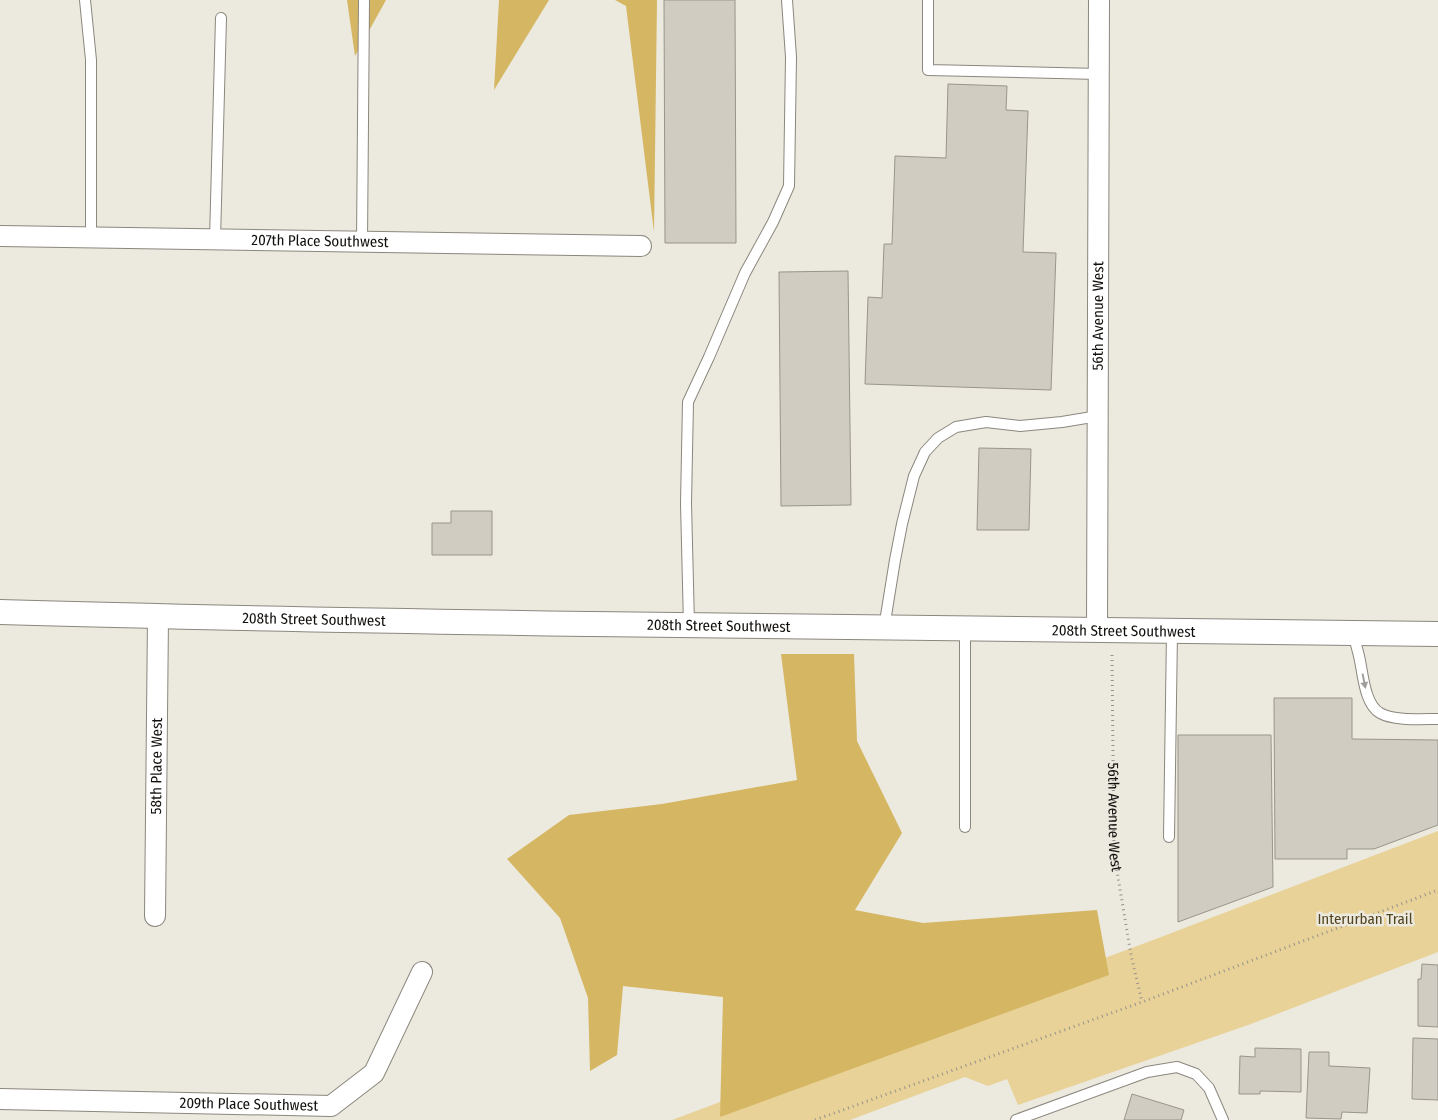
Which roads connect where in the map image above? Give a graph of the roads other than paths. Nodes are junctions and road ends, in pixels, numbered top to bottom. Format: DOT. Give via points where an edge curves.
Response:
graph roads {
  1 [pos="85,0"];
  2 [pos="364,0"];
  3 [pos="787,0"];
  4 [pos="928,0"];
  5 [pos="1099,0"];
  6 [pos="221,18"];
  7 [pos="1099,74"];
  8 [pos="0,236"];
  9 [pos="91,238"];
  10 [pos="215,239"];
  11 [pos="362,242"];
  12 [pos="641,246"];
  13 [pos="1098,416"];
  14 [pos="0,612"];
  15 [pos="158,617"];
  16 [pos="689,625"];
  17 [pos="884,628"];
  18 [pos="965,629"];
  19 [pos="1104,631"];
  20 [pos="1172,632"];
  21 [pos="1353,633"];
  22 [pos="1438,634"];
  23 [pos="1438,719"];
  24 [pos="965,827"];
  25 [pos="1169,836"];
  26 [pos="155,916"];
  27 [pos="422,972"];
  28 [pos="0,1099"];
  29 [pos="1016,1120"];
  30 [pos="1223,1120"];
  1 -- 9 [label="lane" via="91,60"];
  2 -- 11 [label="lane"];
  3 -- 16 [label="lane" via="791,57 789,186 745,273 688,402"];
  4 -- 7 [label="lane" via="928,70"];
  5 -- 7 [label="street, 56th Avenue West"];
  6 -- 10 [label="lane"];
  7 -- 13 [label="street, 56th Avenue West"];
  8 -- 9 [label="street, 207th Place Southwest"];
  9 -- 10 [label="street, 207th Place Southwest"];
  10 -- 11 [label="street, 207th Place Southwest"];
  11 -- 12 [label="street, 207th Place Southwest"];
  13 -- 17 [label="lane" via="1020,426 986,422 956,427 938,438 925,452 914,476 894,560"];
  13 -- 19 [label="street, 56th Avenue West"];
  14 -- 15 [label="street, 208th Street Southwest"];
  15 -- 16 [label="street, 208th Street Southwest"];
  15 -- 26 [label="street, 58th Place West"];
  16 -- 17 [label="street, 208th Street Southwest"];
  17 -- 18 [label="street, 208th Street Southwest"];
  18 -- 19 [label="street, 208th Street Southwest"];
  18 -- 24 [label="lane"];
  19 -- 20 [label="street, 208th Street Southwest"];
  20 -- 21 [label="street, 208th Street Southwest"];
  20 -- 25 [label="lane"];
  21 -- 22 [label="street, 208th Street Southwest"];
  21 -- 23 [label="lane, one-way" via="1366,690 1375,709 1386,716"];
  27 -- 28 [label="street, 209th Place Southwest" via="374,1073 331,1106"];
  29 -- 30 [label="lane" via="1147,1072 1177,1067 1196,1074 1209,1088"];
}
